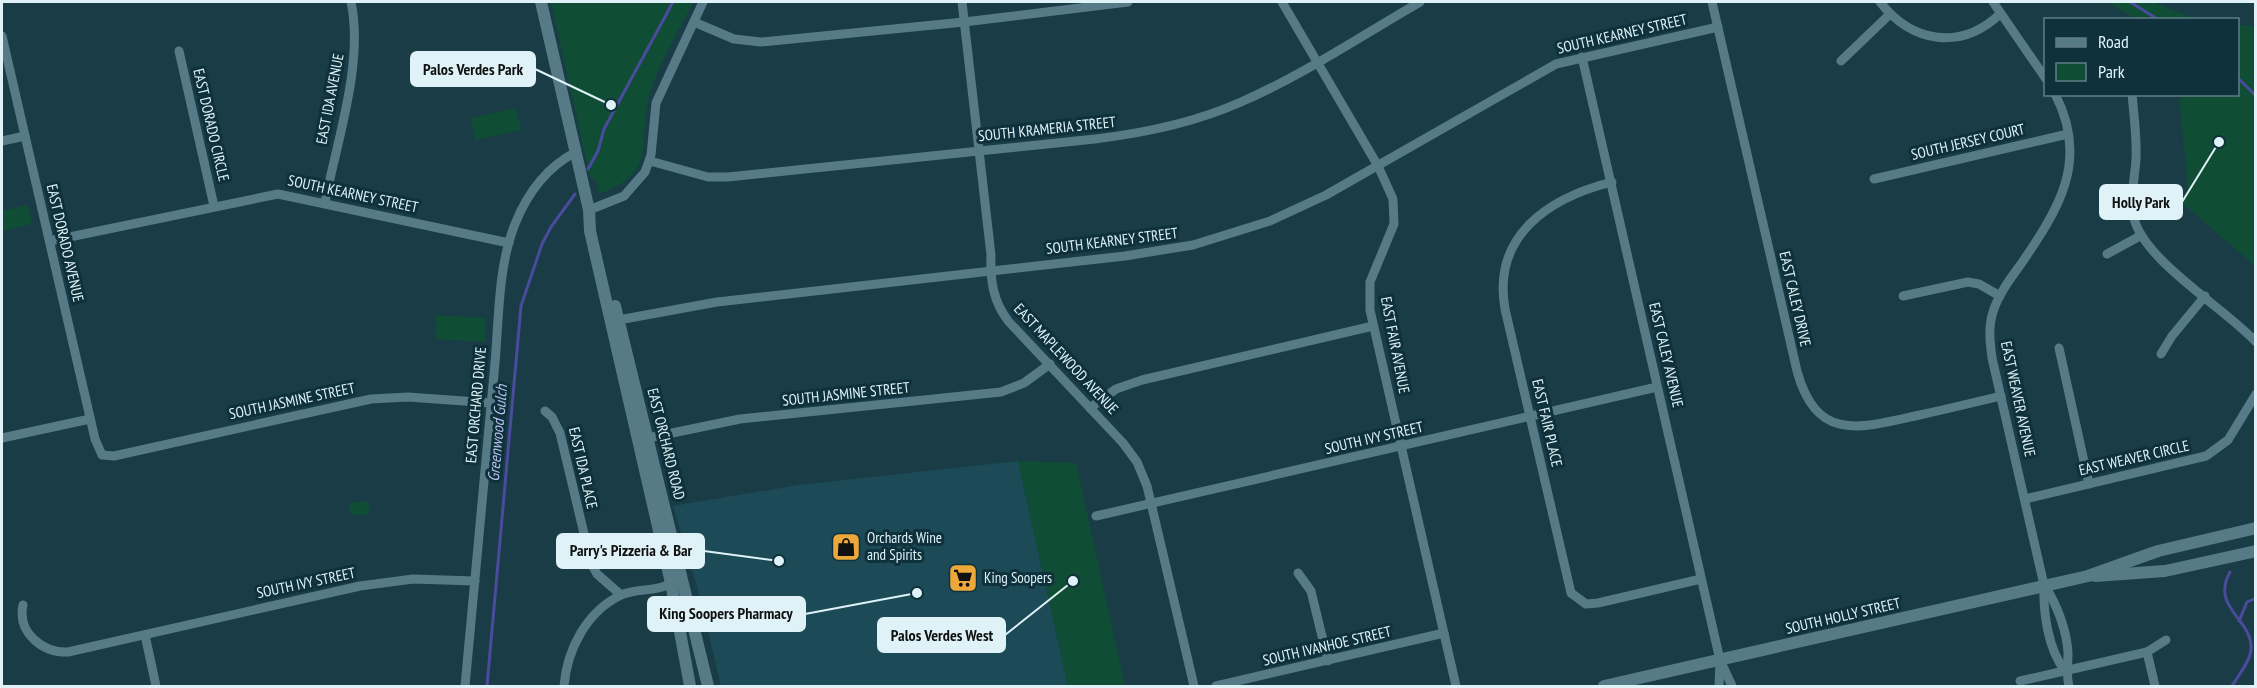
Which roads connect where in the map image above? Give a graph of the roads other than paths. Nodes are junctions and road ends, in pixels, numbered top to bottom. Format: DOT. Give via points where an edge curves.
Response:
graph roads {
  1 [pos="351,2"];
  2 [pos="541,2"];
  3 [pos="704,2"];
  4 [pos="962,2"];
  5 [pos="1128,2"];
  6 [pos="1282,2"];
  7 [pos="1420,2"];
  8 [pos="1712,2"];
  9 [pos="1880,2"];
  10 [pos="1993,2"];
  11 [pos="1890,14"];
  12 [pos="2000,14"];
  13 [pos="694,22"];
  14 [pos="964,22"];
  15 [pos="1718,27"];
  16 [pos="2,36"];
  17 [pos="179,51"];
  18 [pos="1582,57"];
  19 [pos="1841,61"];
  20 [pos="1317,63"];
  21 [pos="2044,76"];
  22 [pos="2056,96"];
  23 [pos="2132,96"];
  24 [pos="2068,134"];
  25 [pos="25,136"];
  26 [pos="2,141"];
  27 [pos="979,151"];
  28 [pos="576,152"];
  29 [pos="650,160"];
  30 [pos="1378,166"];
  31 [pos="1874,179"];
  32 [pos="1612,182"];
  33 [pos="325,202"];
  34 [pos="214,206"];
  35 [pos="589,210"];
  36 [pos="2140,236"];
  37 [pos="50,241"];
  38 [pos="509,243"];
  39 [pos="2107,254"];
  40 [pos="990,272"];
  41 [pos="1903,296"];
  42 [pos="2000,296"];
  43 [pos="2205,296"];
  44 [pos="614,321"];
  45 [pos="1373,326"];
  46 [pos="2256,342"];
  47 [pos="2059,348"];
  48 [pos="2161,354"];
  49 [pos="1050,364"];
  50 [pos="1657,387"];
  51 [pos="2256,394"];
  52 [pos="2001,396"];
  53 [pos="491,403"];
  54 [pos="1090,408"];
  55 [pos="545,411"];
  56 [pos="1530,417"];
  57 [pos="90,419"];
  58 [pos="2,438"];
  59 [pos="643,439"];
  60 [pos="1401,447"];
  61 [pos="102,455"];
  62 [pos="2089,484"];
  63 [pos="2025,499"];
  64 [pos="1151,504"];
  65 [pos="1096,516"];
  66 [pos="2256,528"];
  67 [pos="2256,551"];
  68 [pos="1298,573"];
  69 [pos="2088,576"];
  70 [pos="1701,579"];
  71 [pos="475,581"];
  72 [pos="677,581"];
  73 [pos="2044,585"];
  74 [pos="621,595"];
  75 [pos="23,605"];
  76 [pos="1444,633"];
  77 [pos="145,636"];
  78 [pos="2166,640"];
  79 [pos="2147,652"];
  80 [pos="1720,660"];
  81 [pos="1328,661"];
  82 [pos="2065,671"];
  83 [pos="2020,681"];
  84 [pos="156,687"];
  85 [pos="465,687"];
  86 [pos="564,687"];
  87 [pos="690,687"];
  88 [pos="708,687"];
  89 [pos="1194,687"];
  90 [pos="1216,687"];
  91 [pos="1456,687"];
  92 [pos="1604,687"];
  93 [pos="1719,687"];
  94 [pos="1732,687"];
  95 [pos="2069,687"];
  96 [pos="2156,687"];
  1 -- 33 [label="street, EAST IDA AVENUE" via="356,33 354,59"];
  2 -- 28 [label="main road, EAST ORCHARD ROAD"];
  3 -- 13 [label="street"];
  4 -- 14 [label="street, EAST MAPLEWOOD AVENUE"];
  5 -- 14 [label="street"];
  6 -- 20 [label="street, EAST FAIR AVENUE"];
  7 -- 20 [label="street, SOUTH KRAMERIA STREET"];
  8 -- 15 [label="street, EAST CALEY DRIVE"];
  9 -- 11 [label="street"];
  10 -- 12 [label="street"];
  11 -- 12 [label="street" via="1909,28 1944,38 1976,32"];
  11 -- 19 [label="street"];
  12 -- 21 [label="street"];
  13 -- 14 [label="street" via="725,36 752,42"];
  13 -- 29 [label="street" via="656,103"];
  14 -- 27 [label="street, EAST MAPLEWOOD AVENUE"];
  15 -- 18 [label="street, SOUTH KEARNEY STREET"];
  15 -- 52 [label="street, EAST CALEY DRIVE" via="1797,371 1808,401 1831,421 1856,428"];
  16 -- 25 [label="street, EAST DORADO AVENUE"];
  17 -- 34 [label="street, EAST DORADO CIRCLE"];
  18 -- 30 [label="street, SOUTH KEARNEY STREET" via="1548,67"];
  18 -- 32 [label="street, EAST CALEY AVENUE"];
  20 -- 27 [label="street, SOUTH KRAMERIA STREET" via="1240,103 1170,126 1121,136"];
  20 -- 30 [label="street, EAST FAIR AVENUE"];
  22 -- 24 [label="street, EAST WEAVER AVENUE"];
  23 -- 36 [label="street" via="2136,148 2132,209"];
  24 -- 31 [label="street, SOUTH JERSEY COURT"];
  24 -- 42 [label="street, EAST WEAVER AVENUE" via="2069,168 2061,200"];
  25 -- 26 [label="street"];
  25 -- 37 [label="street, EAST DORADO AVENUE"];
  27 -- 29 [label="street, SOUTH KRAMERIA STREET" via="721,178"];
  27 -- 40 [label="street, EAST MAPLEWOOD AVENUE"];
  28 -- 35 [label="main road, EAST ORCHARD ROAD"];
  28 -- 38 [label="street, EAST ORCHARD DRIVE" via="559,161 540,181 519,214"];
  29 -- 35 [label="street" via="640,179 624,196"];
  30 -- 40 [label="street, SOUTH KEARNEY STREET" via="1278,218 1202,242 1160,252"];
  30 -- 45 [label="street, EAST FAIR AVENUE" via="1390,189 1395,216 1392,233 1370,282"];
  32 -- 50 [label="street, EAST CALEY AVENUE"];
  32 -- 56 [label="street, EAST FAIR PLACE" via="1542,213 1521,232 1506,260 1503,295"];
  33 -- 34 [label="street, SOUTH KEARNEY STREET" via="273,194"];
  33 -- 38 [label="street, SOUTH KEARNEY STREET"];
  34 -- 37 [label="street, SOUTH KEARNEY STREET"];
  35 -- 44 [label="main road, EAST ORCHARD ROAD" via="590,231"];
  36 -- 39 [label="street"];
  36 -- 43 [label="street" via="2161,260"];
  37 -- 57 [label="street, EAST DORADO AVENUE"];
  38 -- 53 [label="street, EAST ORCHARD DRIVE"];
  40 -- 44 [label="street, SOUTH KEARNEY STREET" via="717,302"];
  40 -- 49 [label="street, EAST MAPLEWOOD AVENUE" via="1004,315"];
  41 -- 42 [label="street" via="1968,282"];
  42 -- 52 [label="street, EAST WEAVER AVENUE" via="1990,338"];
  43 -- 46 [label="street"];
  43 -- 48 [label="street"];
  44 -- 59 [label="main road, EAST ORCHARD ROAD"];
  45 -- 54 [label="street" via="1142,380 1116,389"];
  45 -- 60 [label="street, EAST FAIR AVENUE"];
  47 -- 62 [label="street"];
  49 -- 54 [label="street, EAST MAPLEWOOD AVENUE"];
  49 -- 59 [label="street, SOUTH JASMINE STREET" via="1024,384 995,393 740,419"];
  50 -- 56 [label="street, SOUTH IVY STREET"];
  50 -- 70 [label="street, EAST CALEY AVENUE"];
  51 -- 62 [label="street, EAST WEAVER CIRCLE" via="2228,440 2212,453"];
  52 -- 63 [label="street, EAST WEAVER AVENUE"];
  53 -- 61 [label="street, SOUTH JASMINE STREET" via="408,397 371,399 114,456"];
  53 -- 71 [label="street, EAST ORCHARD DRIVE"];
  54 -- 64 [label="street, EAST MAPLEWOOD AVENUE" via="1137,462"];
  55 -- 74 [label="street, EAST IDA PLACE" via="560,433 591,563 597,574"];
  56 -- 60 [label="street, SOUTH IVY STREET"];
  56 -- 70 [label="street, EAST FAIR PLACE" via="1571,593 1579,601 1598,603"];
  57 -- 58 [label="street"];
  57 -- 61 [label="street, EAST DORADO AVENUE"];
  59 -- 72 [label="main road, EAST ORCHARD ROAD"];
  60 -- 64 [label="street, SOUTH IVY STREET"];
  60 -- 76 [label="street, EAST FAIR AVENUE"];
  62 -- 63 [label="street, EAST WEAVER CIRCLE"];
  63 -- 73 [label="street, EAST WEAVER AVENUE"];
  64 -- 65 [label="street, SOUTH IVY STREET"];
  64 -- 89 [label="street, EAST MAPLEWOOD AVENUE"];
  66 -- 69 [label="main road, SOUTH HOLLY STREET" via="2158,551"];
  67 -- 69 [label="main road, SOUTH HOLLY STREET" via="2165,571"];
  68 -- 81 [label="street" via="1311,591"];
  69 -- 73 [label="main road, SOUTH HOLLY STREET"];
  70 -- 80 [label="street, EAST CALEY AVENUE"];
  71 -- 77 [label="street, SOUTH IVY STREET" via="413,579 360,586"];
  71 -- 85 [label="street, EAST ORCHARD DRIVE"];
  72 -- 74 [label="street"];
  72 -- 87 [label="main road, EAST ORCHARD ROAD"];
  72 -- 88 [label="main road, EAST ORCHARD ROAD"];
  73 -- 80 [label="main road, SOUTH HOLLY STREET"];
  73 -- 82 [label="street, EAST WEAVER AVENUE" via="2056,603 2068,654"];
  74 -- 86 [label="street" via="576,640 567,660"];
  75 -- 77 [label="street, SOUTH IVY STREET" via="27,631 51,651 77,651"];
  76 -- 81 [label="street, SOUTH IVANHOE STREET"];
  76 -- 91 [label="street, EAST FAIR AVENUE"];
  77 -- 84 [label="street"];
  78 -- 79 [label="street"];
  79 -- 82 [label="street"];
  79 -- 96 [label="street"];
  80 -- 92 [label="main road, SOUTH HOLLY STREET"];
  80 -- 93 [label="street, EAST CALEY AVENUE"];
  80 -- 94 [label="street, EAST CALEY AVENUE"];
  81 -- 90 [label="street, SOUTH IVANHOE STREET"];
  82 -- 83 [label="street"];
  82 -- 95 [label="street, EAST WEAVER AVENUE"];
}
